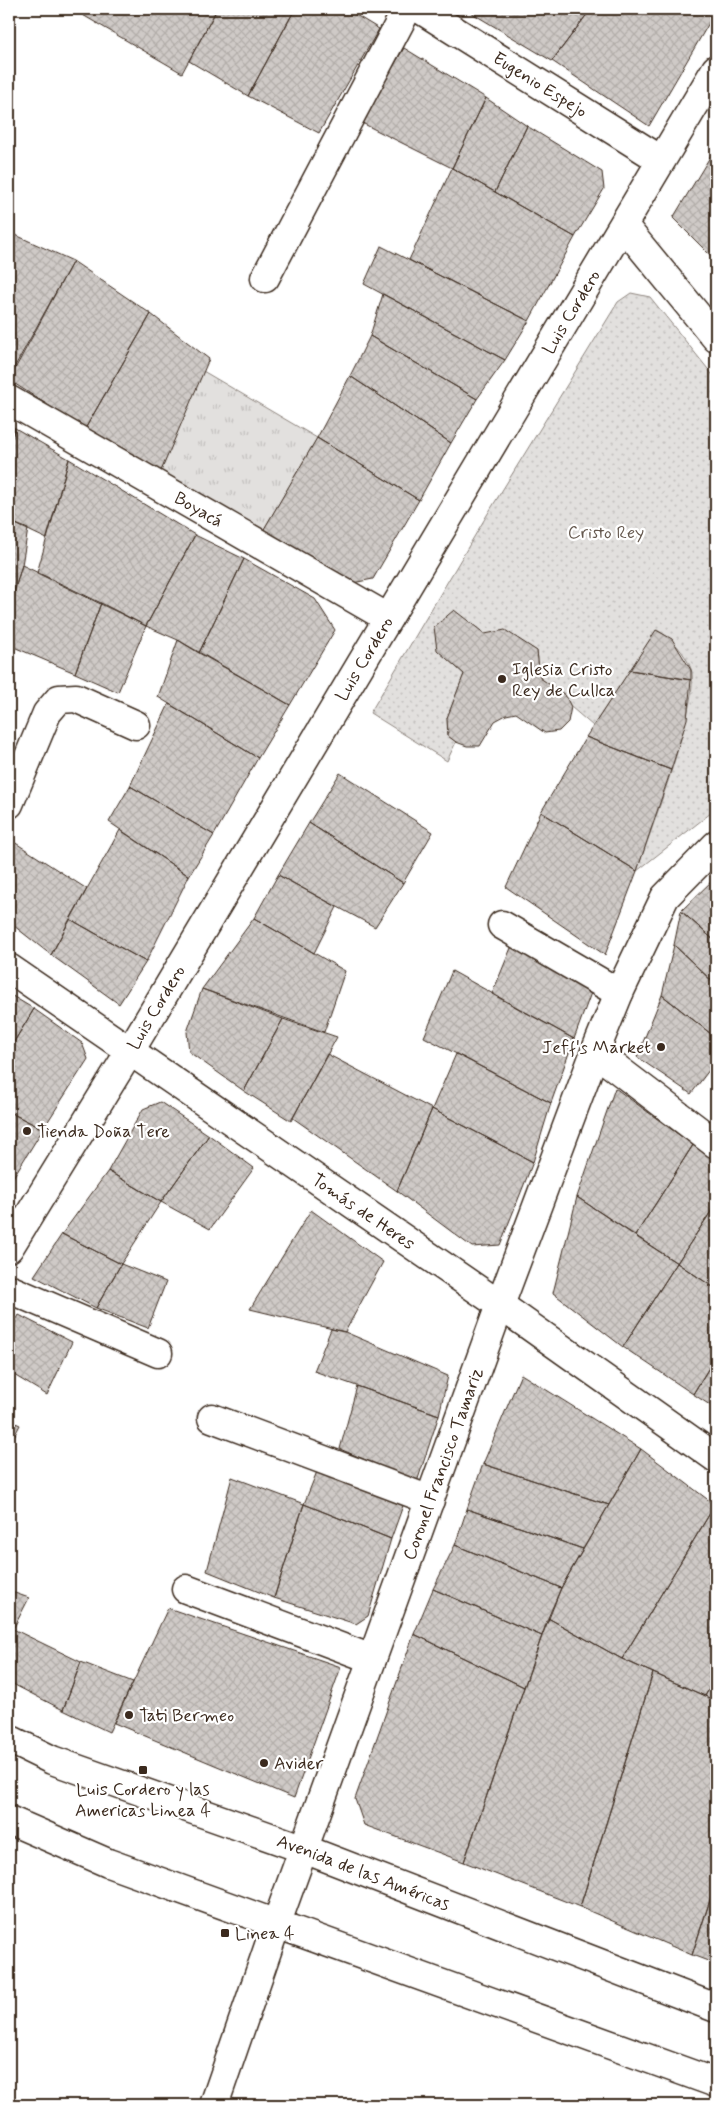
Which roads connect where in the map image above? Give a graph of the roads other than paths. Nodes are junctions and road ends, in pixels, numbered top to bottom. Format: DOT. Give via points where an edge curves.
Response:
graph roads {
  1 [pos="407,9"];
  2 [pos="420,9"];
  3 [pos="716,69"];
  4 [pos="661,160"];
  5 [pos="624,226"];
  6 [pos="264,278"];
  7 [pos="716,338"];
  8 [pos="9,400"];
  9 [pos="388,618"];
  10 [pos="136,725"];
  11 [pos="9,804"];
  12 [pos="716,845"];
  13 [pos="502,925"];
  14 [pos="9,968"];
  15 [pos="619,994"];
  16 [pos="130,1051"];
  17 [pos="595,1052"];
  18 [pos="716,1144"];
  19 [pos="18,1212"];
  20 [pos="9,1248"];
  21 [pos="9,1289"];
  22 [pos="500,1305"];
  23 [pos="158,1353"];
  24 [pos="212,1418"];
  25 [pos="716,1458"];
  26 [pos="430,1500"];
  27 [pos="186,1589"];
  28 [pos="372,1659"];
  29 [pos="9,1739"];
  30 [pos="9,1820"];
  31 [pos="304,1849"];
  32 [pos="276,1925"];
  33 [pos="716,2008"];
  34 [pos="716,2083"];
  35 [pos="214,2105"];
  1 -- 6 [label="street"];
  2 -- 4 [label="street, Eugenio Espejo"];
  3 -- 4 [label="street, Luis Cordero"];
  4 -- 5 [label="street, Luis Cordero"];
  5 -- 7 [label="street"];
  5 -- 9 [label="street, Luis Cordero"];
  8 -- 9 [label="street, Boyacá"];
  9 -- 16 [label="street, Luis Cordero"];
  10 -- 11 [label="street" via="76,698 59,699 47,713"];
  12 -- 15 [label="street, Coronel Francisco Tamariz" via="665,896"];
  13 -- 15 [label="street"];
  14 -- 16 [label="street, Tomás de Heres"];
  15 -- 17 [label="street, Coronel Francisco Tamariz"];
  16 -- 19 [label="street, Luis Cordero"];
  16 -- 22 [label="street, Tomás de Heres"];
  17 -- 18 [label="street"];
  17 -- 22 [label="street, Coronel Francisco Tamariz"];
  19 -- 20 [label="street, Luis Cordero"];
  21 -- 23 [label="street"];
  22 -- 25 [label="street, Tomás de Heres"];
  22 -- 26 [label="street, Coronel Francisco Tamariz"];
  24 -- 26 [label="street"];
  26 -- 28 [label="street, Coronel Francisco Tamariz"];
  27 -- 28 [label="street"];
  28 -- 31 [label="street, Coronel Francisco Tamariz"];
  29 -- 31 [label="street, Avenida de las Américas" via="52,1760"];
  30 -- 32 [label="street" via="108,1863"];
  31 -- 32 [label="street, Coronel Francisco Tamariz"];
  31 -- 33 [label="street, Avenida de las Américas"];
  32 -- 34 [label="street"];
  32 -- 35 [label="street, Coronel Francisco Tamariz"];
}
